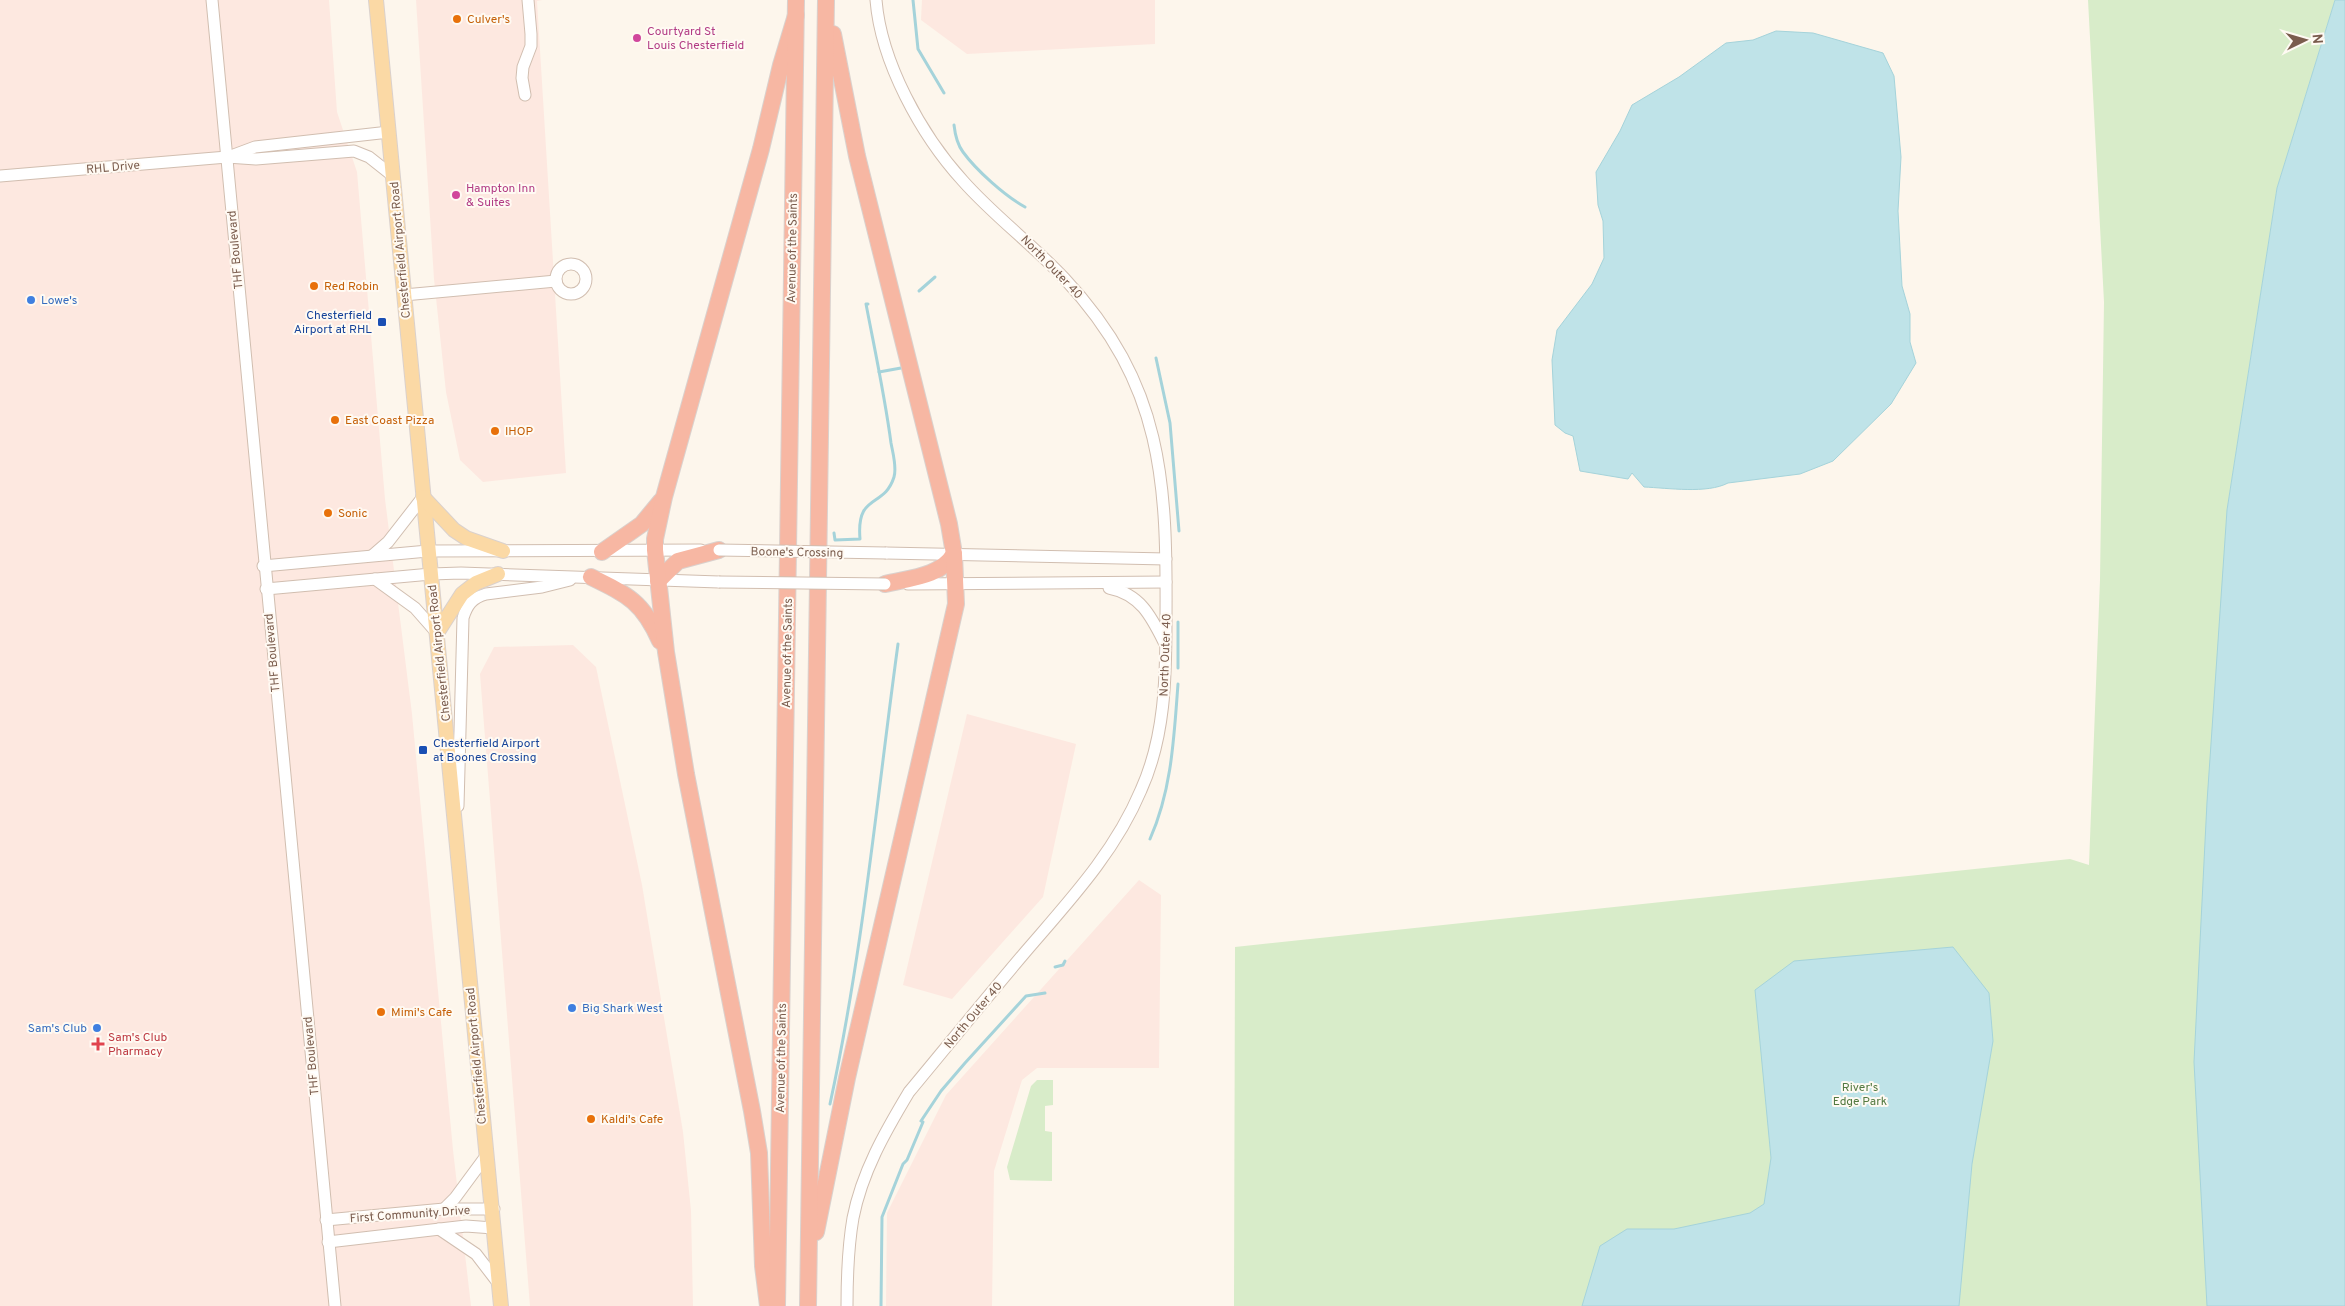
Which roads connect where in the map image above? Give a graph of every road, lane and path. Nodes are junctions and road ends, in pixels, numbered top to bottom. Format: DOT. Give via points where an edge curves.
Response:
graph roads {
  1 [pos="212,0"];
  2 [pos="376,0"];
  3 [pos="528,0"];
  4 [pos="826,0"];
  5 [pos="876,0"];
  6 [pos="796,7"];
  7 [pos="524,95"];
  8 [pos="388,132"];
  9 [pos="227,157"];
  10 [pos="0,176"];
  11 [pos="393,176"];
  12 [pos="556,281"];
  13 [pos="404,295"];
  14 [pos="423,497"];
  15 [pos="664,497"];
  16 [pos="655,550"];
  17 [pos="719,550"];
  18 [pos="503,551"];
  19 [pos="428,552"];
  20 [pos="602,552"];
  21 [pos="954,554"];
  22 [pos="373,555"];
  23 [pos="1166,559"];
  24 [pos="264,566"];
  25 [pos="431,574"];
  26 [pos="498,574"];
  27 [pos="587,577"];
  28 [pos="375,579"];
  29 [pos="658,581"];
  30 [pos="1166,582"];
  31 [pos="885,584"];
  32 [pos="1090,584"];
  33 [pos="956,585"];
  34 [pos="266,589"];
  35 [pos="437,633"];
  36 [pos="1166,646"];
  37 [pos="666,652"];
  38 [pos="458,837"];
  39 [pos="486,1156"];
  40 [pos="444,1209"];
  41 [pos="493,1209"];
  42 [pos="326,1220"];
  43 [pos="493,1228"];
  44 [pos="439,1229"];
  45 [pos="328,1242"];
  46 [pos="808,1268"];
  47 [pos="498,1284"];
  48 [pos="334,1306"];
  49 [pos="501,1306"];
  50 [pos="768,1306"];
  51 [pos="777,1306"];
  52 [pos="808,1306"];
  53 [pos="847,1306"];
  1 -- 9 [label="street, THF Boulevard"];
  2 -- 8 [label="main road, Chesterfield Airport Road"];
  3 -- 7 [label="street" via="532,34 523,67"];
  4 -- 21 [label="highway" via="857,156"];
  4 -- 46 [label="highway"];
  5 -- 23 [label="street, North Outer 40" via="889,58 940,152 963,182 1040,253 1092,309 1128,367 1153,432 1161,471"];
  6 -- 15 [label="highway" via="761,149"];
  6 -- 51 [label="highway, Avenue of the Saints"];
  8 -- 9 [label="street, RHL Drive" via="255,148"];
  8 -- 11 [label="main road, Chesterfield Airport Road"];
  9 -- 10 [label="street, RHL Drive"];
  9 -- 11 [label="street, RHL Drive" via="256,160 354,152 369,157"];
  9 -- 24 [label="street, THF Boulevard"];
  11 -- 13 [label="main road, Chesterfield Airport Road"];
  12 -- 13 [label="street"];
  13 -- 14 [label="main road, Chesterfield Airport Road"];
  14 -- 18 [label="main road" via="454,530 466,538"];
  14 -- 19 [label="main road, Chesterfield Airport Road"];
  14 -- 22 [label="street" via="388,542"];
  15 -- 16 [label="highway"];
  15 -- 20 [label="highway" via="642,524"];
  16 -- 17 [label="street, Boone's Crossing"];
  16 -- 20 [label="street, Boone's Crossing"];
  16 -- 29 [label="highway"];
  17 -- 21 [label="street, Boone's Crossing, bridge"];
  17 -- 29 [label="highway" via="678,561"];
  18 -- 19 [label="street, Boone's Crossing"];
  18 -- 20 [label="street, Boone's Crossing"];
  19 -- 22 [label="street, Boone's Crossing"];
  19 -- 25 [label="main road, Chesterfield Airport Road"];
  21 -- 23 [label="street, Boone's Crossing"];
  21 -- 31 [label="highway" via="944,568 935,572"];
  21 -- 33 [label="highway"];
  22 -- 24 [label="street, Boone's Crossing"];
  23 -- 30 [label="street, North Outer 40"];
  24 -- 34 [label="street, THF Boulevard"];
  25 -- 26 [label="street"];
  25 -- 28 [label="street"];
  25 -- 35 [label="main road, Chesterfield Airport Road"];
  26 -- 27 [label="street"];
  26 -- 35 [label="main road" via="476,583 462,594"];
  27 -- 29 [label="street"];
  27 -- 37 [label="highway" via="627,594 640,606 652,621"];
  27 -- 38 [label="street" via="486,594 477,597 467,607 463,618"];
  28 -- 34 [label="street"];
  28 -- 35 [label="street" via="414,608"];
  29 -- 31 [label="street, bridge"];
  29 -- 37 [label="highway"];
  30 -- 32 [label="street"];
  30 -- 36 [label="street, North Outer 40"];
  31 -- 33 [label="street"];
  32 -- 33 [label="street"];
  32 -- 36 [label="street" via="1121,590 1141,603 1148,610"];
  33 -- 46 [label="highway" via="956,604 846,1078"];
  34 -- 42 [label="street, THF Boulevard"];
  35 -- 38 [label="main road, Chesterfield Airport Road"];
  36 -- 53 [label="street, North Outer 40" via="1161,718 1152,758 1142,789 1102,861 909,1092 883,1134 865,1176 853,1218"];
  37 -- 50 [label="highway" via="757,1145"];
  38 -- 39 [label="main road, Chesterfield Airport Road"];
  39 -- 40 [label="street"];
  39 -- 41 [label="main road, Chesterfield Airport Road"];
  40 -- 41 [label="street, First Community Drive"];
  40 -- 42 [label="street, First Community Drive"];
  41 -- 43 [label="main road, Chesterfield Airport Road"];
  42 -- 45 [label="street, THF Boulevard"];
  43 -- 44 [label="street, First Community Drive"];
  43 -- 47 [label="main road, Chesterfield Airport Road"];
  44 -- 45 [label="street, First Community Drive"];
  44 -- 47 [label="street" via="476,1254"];
  45 -- 48 [label="street, THF Boulevard"];
  46 -- 52 [label="highway"];
  47 -- 49 [label="main road, Chesterfield Airport Road"];
}
